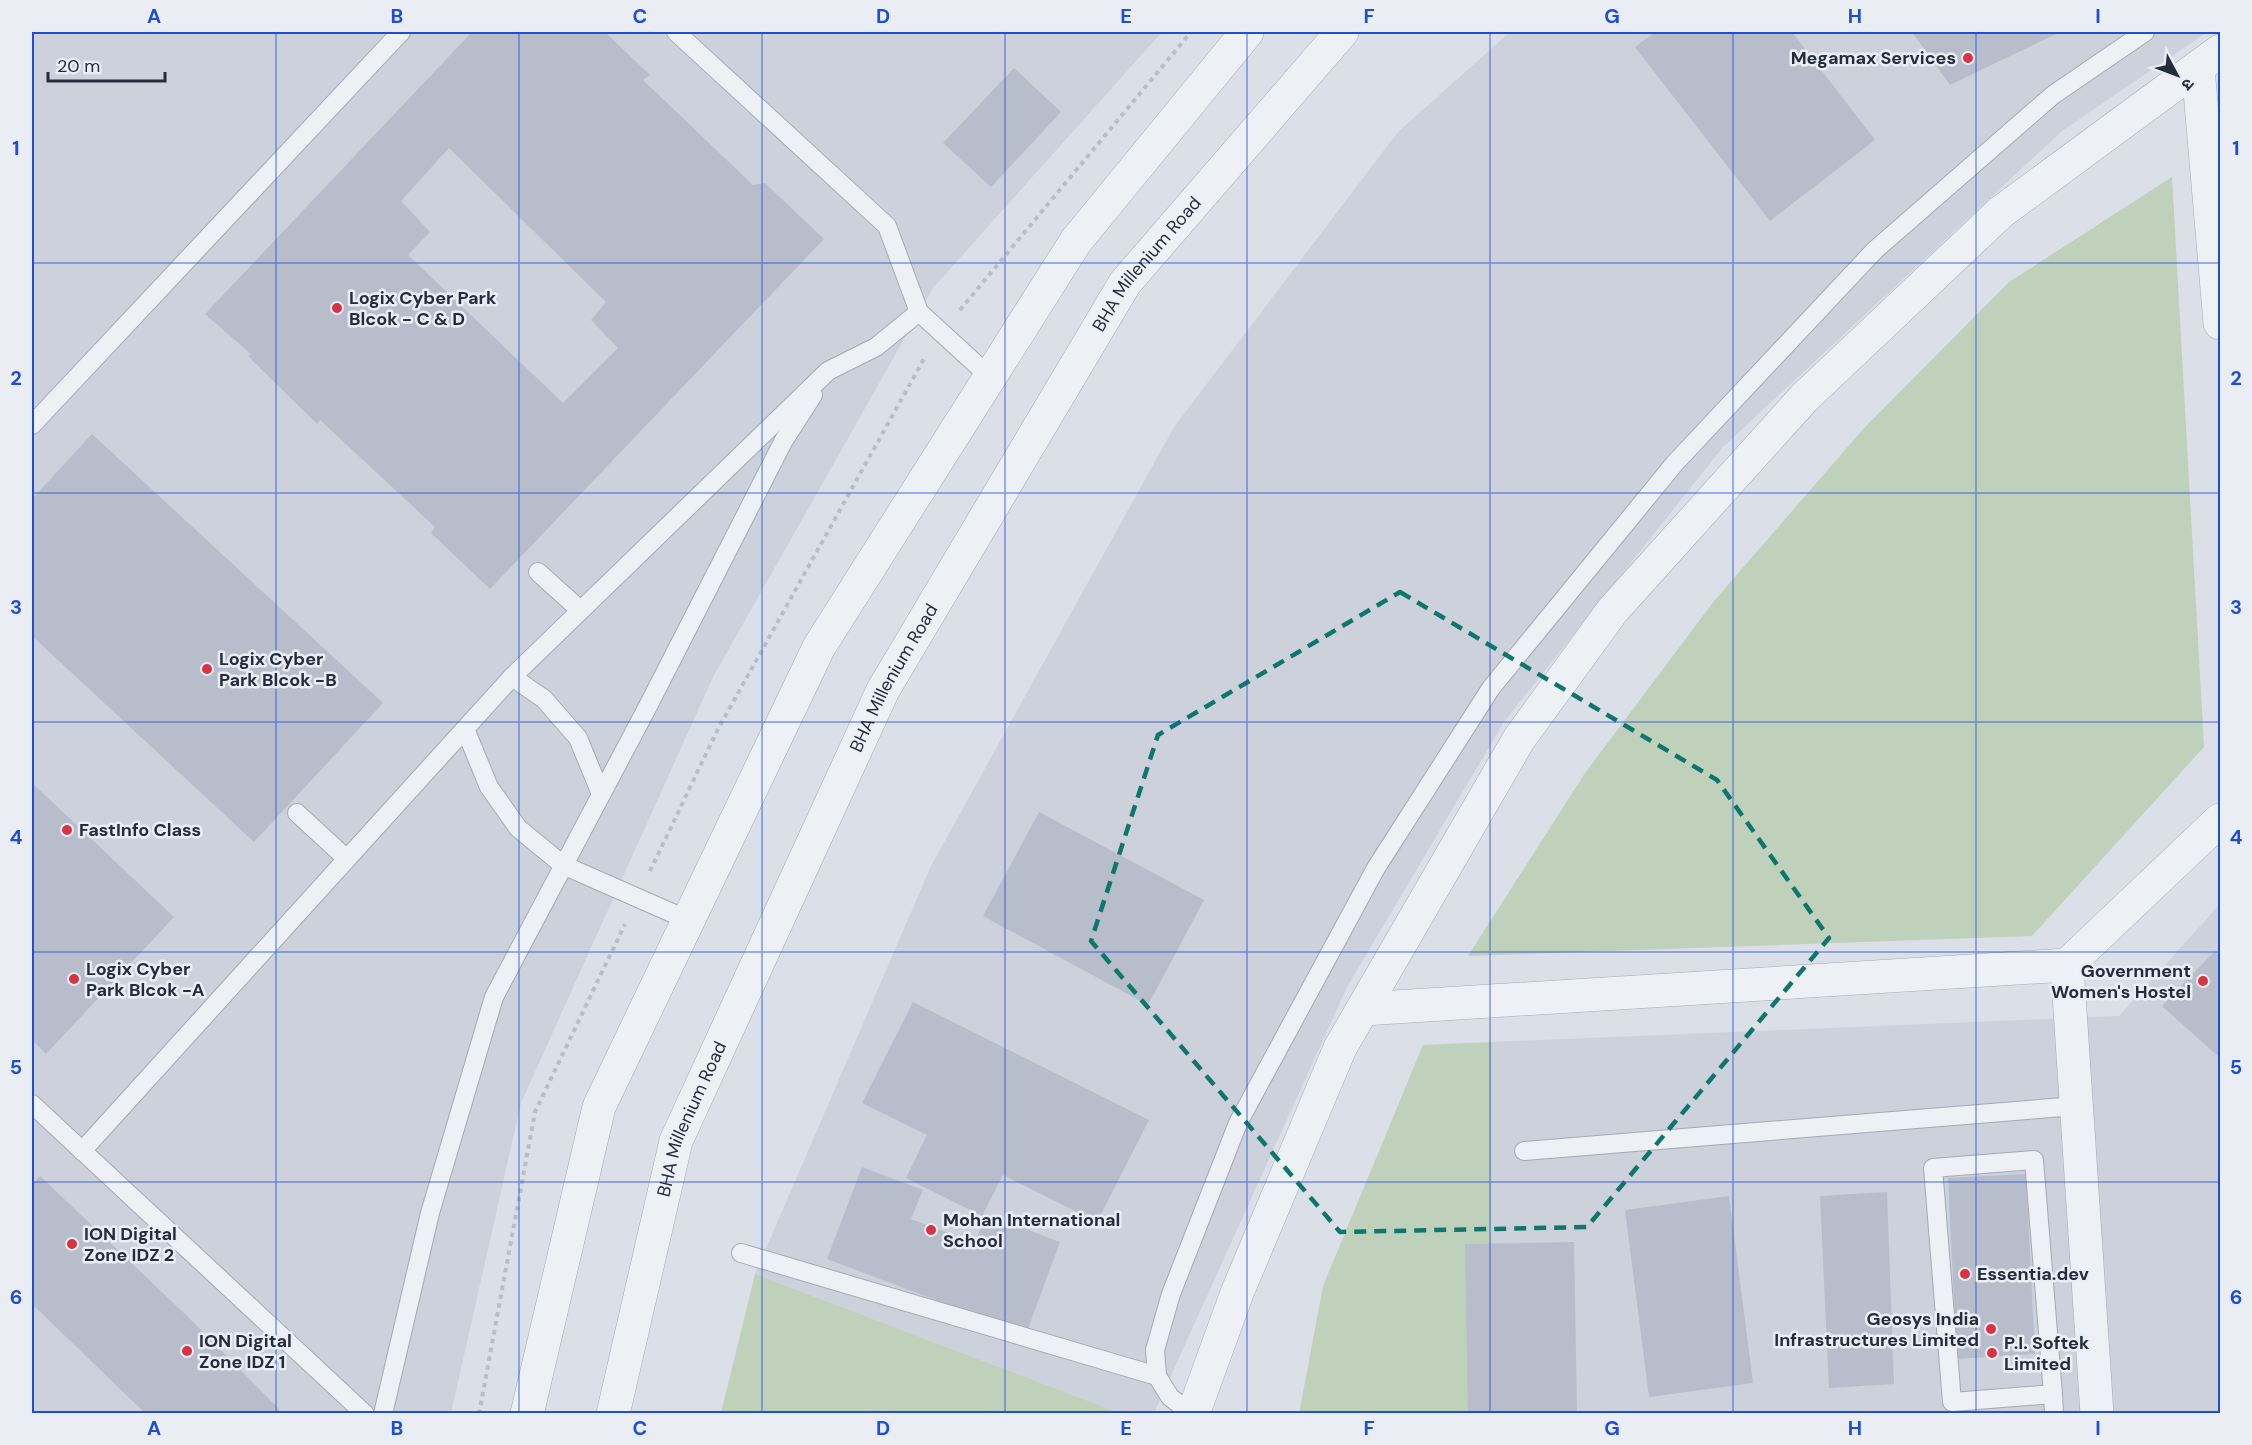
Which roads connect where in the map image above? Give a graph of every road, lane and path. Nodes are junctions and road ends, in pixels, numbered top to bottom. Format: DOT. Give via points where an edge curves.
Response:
graph roads {
  1 [pos="401,32"];
  2 [pos="676,32"];
  3 [pos="1247,32"];
  4 [pos="1342,32"];
  5 [pos="2145,32"];
  6 [pos="2209,59"];
  7 [pos="919,312"];
  8 [pos="2220,322"];
  9 [pos="828,371"];
  10 [pos="990,377"];
  11 [pos="32,425"];
  12 [pos="538,572"];
  13 [pos="580,610"];
  14 [pos="512,677"];
  15 [pos="465,729"];
  16 [pos="601,794"];
  17 [pos="297,813"];
  18 [pos="2220,820"];
  19 [pos="347,859"];
  20 [pos="563,865"];
  21 [pos="688,920"];
  22 [pos="2067,965"];
  23 [pos="1363,1010"];
  24 [pos="32,1104"];
  25 [pos="2076,1106"];
  26 [pos="82,1151"];
  27 [pos="1524,1151"];
  28 [pos="741,1253"];
  29 [pos="1157,1376"];
  30 [pos="2053,1394"];
  31 [pos="365,1413"];
  32 [pos="382,1413"];
  33 [pos="526,1413"];
  34 [pos="613,1413"];
  35 [pos="1192,1413"];
  36 [pos="2054,1413"];
  37 [pos="2097,1413"];
  1 -- 11 [label="lane"];
  2 -- 7 [label="lane" via="887,226"];
  3 -- 10 [label="street" via="1076,241"];
  4 -- 34 [label="street, BHA Millenium Road" via="1125,283 883,690 676,1141"];
  5 -- 29 [label="lane" via="2053,95 1875,250 1675,462 1491,688 1376,868 1238,1124 1171,1294 1155,1350"];
  6 -- 8 [label="street"];
  6 -- 23 [label="street" via="2001,212 1804,398 1613,610 1519,739"];
  7 -- 9 [label="lane" via="876,347"];
  7 -- 10 [label="lane"];
  9 -- 13 [label="lane"];
  9 -- 16 [label="lane" via="784,440"];
  10 -- 21 [label="street" via="819,647"];
  12 -- 13 [label="lane"];
  13 -- 14 [label="lane"];
  14 -- 15 [label="lane"];
  14 -- 16 [label="lane" via="544,699 578,738"];
  15 -- 19 [label="lane"];
  15 -- 20 [label="lane" via="489,787 518,828"];
  16 -- 20 [label="lane"];
  17 -- 19 [label="lane"];
  18 -- 22 [label="street"];
  19 -- 26 [label="lane"];
  20 -- 21 [label="lane"];
  20 -- 32 [label="lane" via="494,997 430,1213"];
  21 -- 33 [label="street" via="599,1107"];
  22 -- 23 [label="street"];
  22 -- 25 [label="street"];
  23 -- 35 [label="street" via="1340,1048 1237,1293"];
  24 -- 26 [label="lane"];
  25 -- 27 [label="lane"];
  25 -- 37 [label="street"];
  26 -- 31 [label="lane"];
  28 -- 29 [label="lane"];
  29 -- 35 [label="lane" via="1170,1397"];
  30 -- 30 [label="lane" via="2034,1160 1933,1168 1952,1402"];
  30 -- 36 [label="lane"];
}
